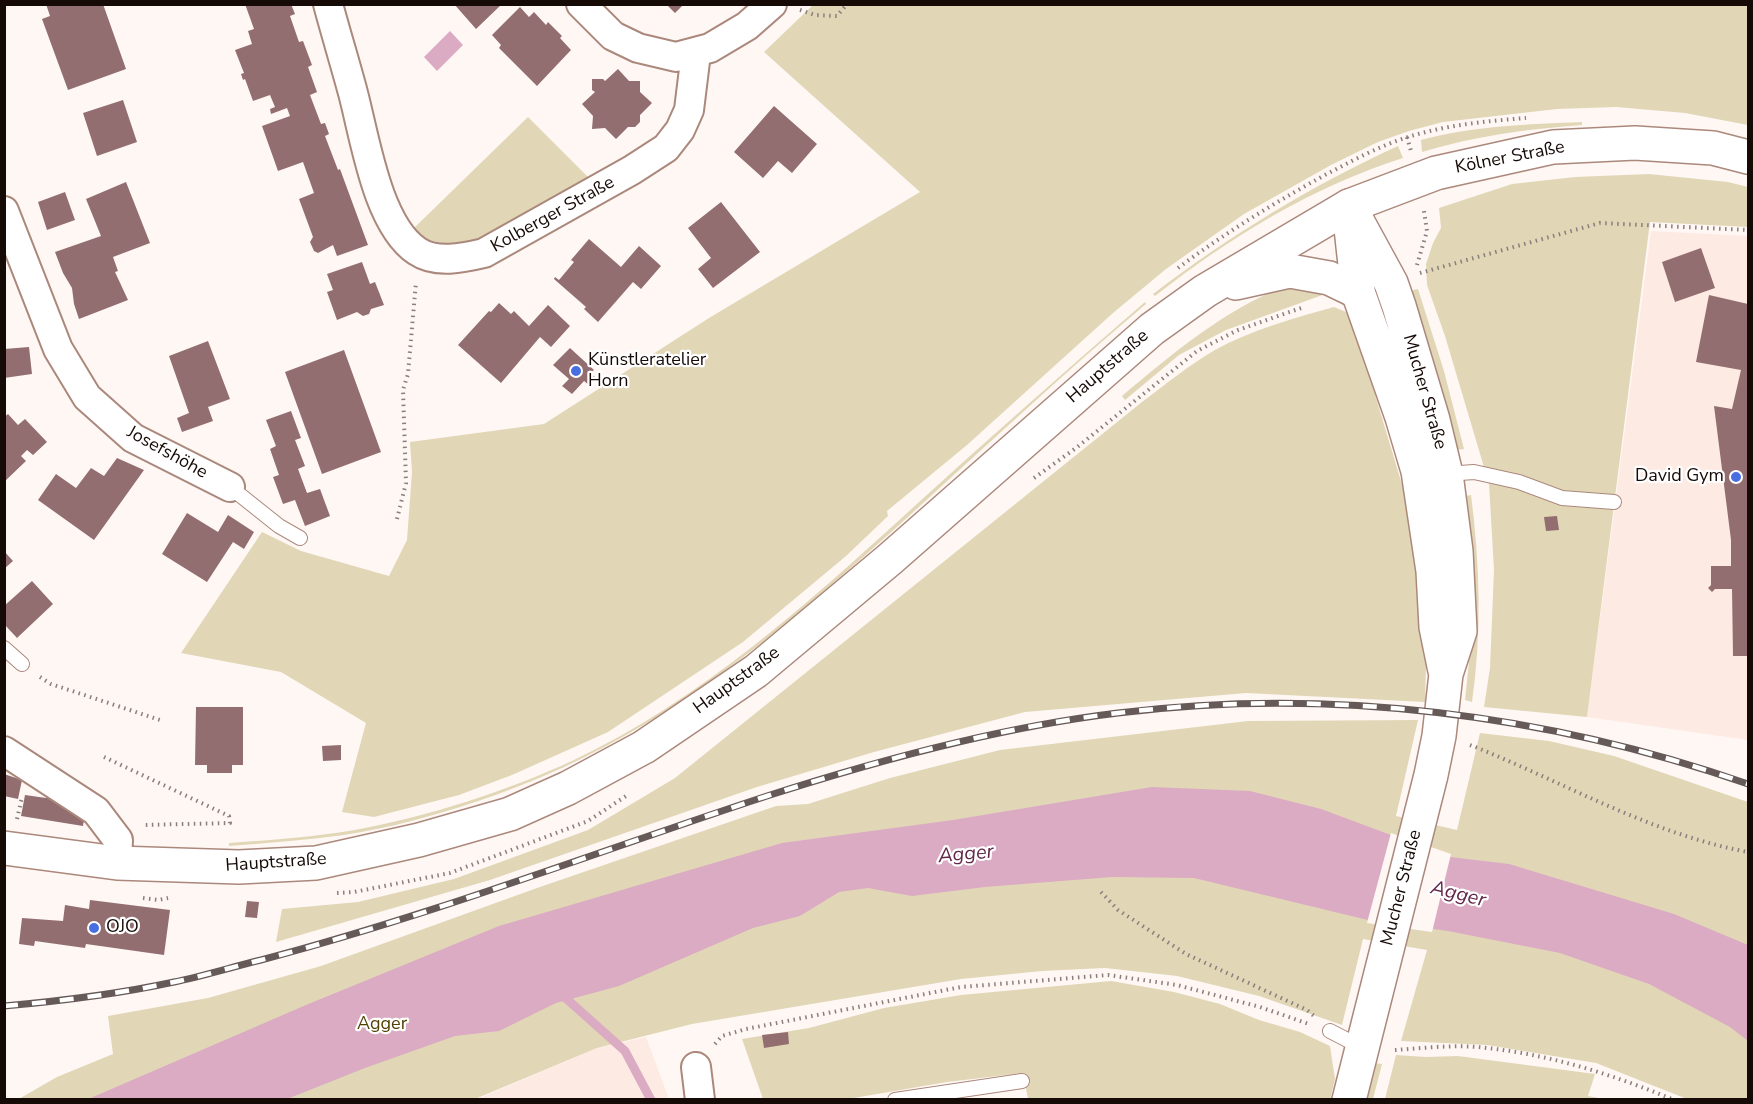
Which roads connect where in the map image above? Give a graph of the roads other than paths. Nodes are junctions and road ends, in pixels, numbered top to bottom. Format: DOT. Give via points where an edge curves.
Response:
graph roads {
  1 [pos="328,4"];
  2 [pos="581,4"];
  3 [pos="783,6"];
  4 [pos="696,53"];
  5 [pos="1749,157"];
  6 [pos="1349,206"];
  7 [pos="4,211"];
  8 [pos="1205,291"];
  9 [pos="1358,292"];
  10 [pos="1446,474"];
  11 [pos="230,487"];
  12 [pos="1614,502"];
  13 [pos="300,538"];
  14 [pos="4,648"];
  15 [pos="22,664"];
  16 [pos="1446,674"];
  17 [pos="4,751"];
  18 [pos="4,848"];
  19 [pos="117,863"];
  20 [pos="1330,1031"];
  21 [pos="1363,1048"];
  22 [pos="696,1067"];
  23 [pos="1022,1081"];
  24 [pos="700,1100"];
  25 [pos="895,1100"];
  26 [pos="1349,1100"];
  1 -- 4 [label="street, Kolberger Straße" via="373,174 392,223 419,253 445,258 484,253 666,148 689,110"];
  2 -- 4 [label="street" via="606,32 638,48 676,57"];
  3 -- 4 [label="street"];
  5 -- 6 [label="main road, Kölner Straße" via="1713,148 1635,143 1553,147 1436,173"];
  6 -- 8 [label="main road, Hauptstraße"];
  6 -- 9 [label="main road, Mucher Straße"];
  6 -- 10 [label="main road, Mucher Straße" via="1391,283"];
  7 -- 11 [label="street, Josefshöhe" via="58,349 87,397 133,438"];
  8 -- 9 [label="main road" via="1290,271 1329,278"];
  8 -- 19 [label="main road, Hauptstraße" via="1143,337 756,671 645,747 568,788 510,814 316,863 239,867"];
  9 -- 16 [label="main road, Mucher Straße" via="1418,471 1433,571 1436,627"];
  10 -- 12 [label="lane" via="1474,472 1519,482 1562,498"];
  10 -- 16 [label="main road, Mucher Straße" via="1456,551 1460,631"];
  11 -- 13 [label="lane, Josefshöhe"];
  14 -- 15 [label="lane"];
  16 -- 21 [label="main road, Mucher Straße" via="1431,775"];
  17 -- 19 [label="street" via="96,811 118,840"];
  18 -- 19 [label="main road, Hauptstraße"];
  20 -- 21 [label="lane"];
  21 -- 26 [label="main road, Mucher Straße"];
  22 -- 24 [label="street"];
  23 -- 25 [label="lane"];
}
